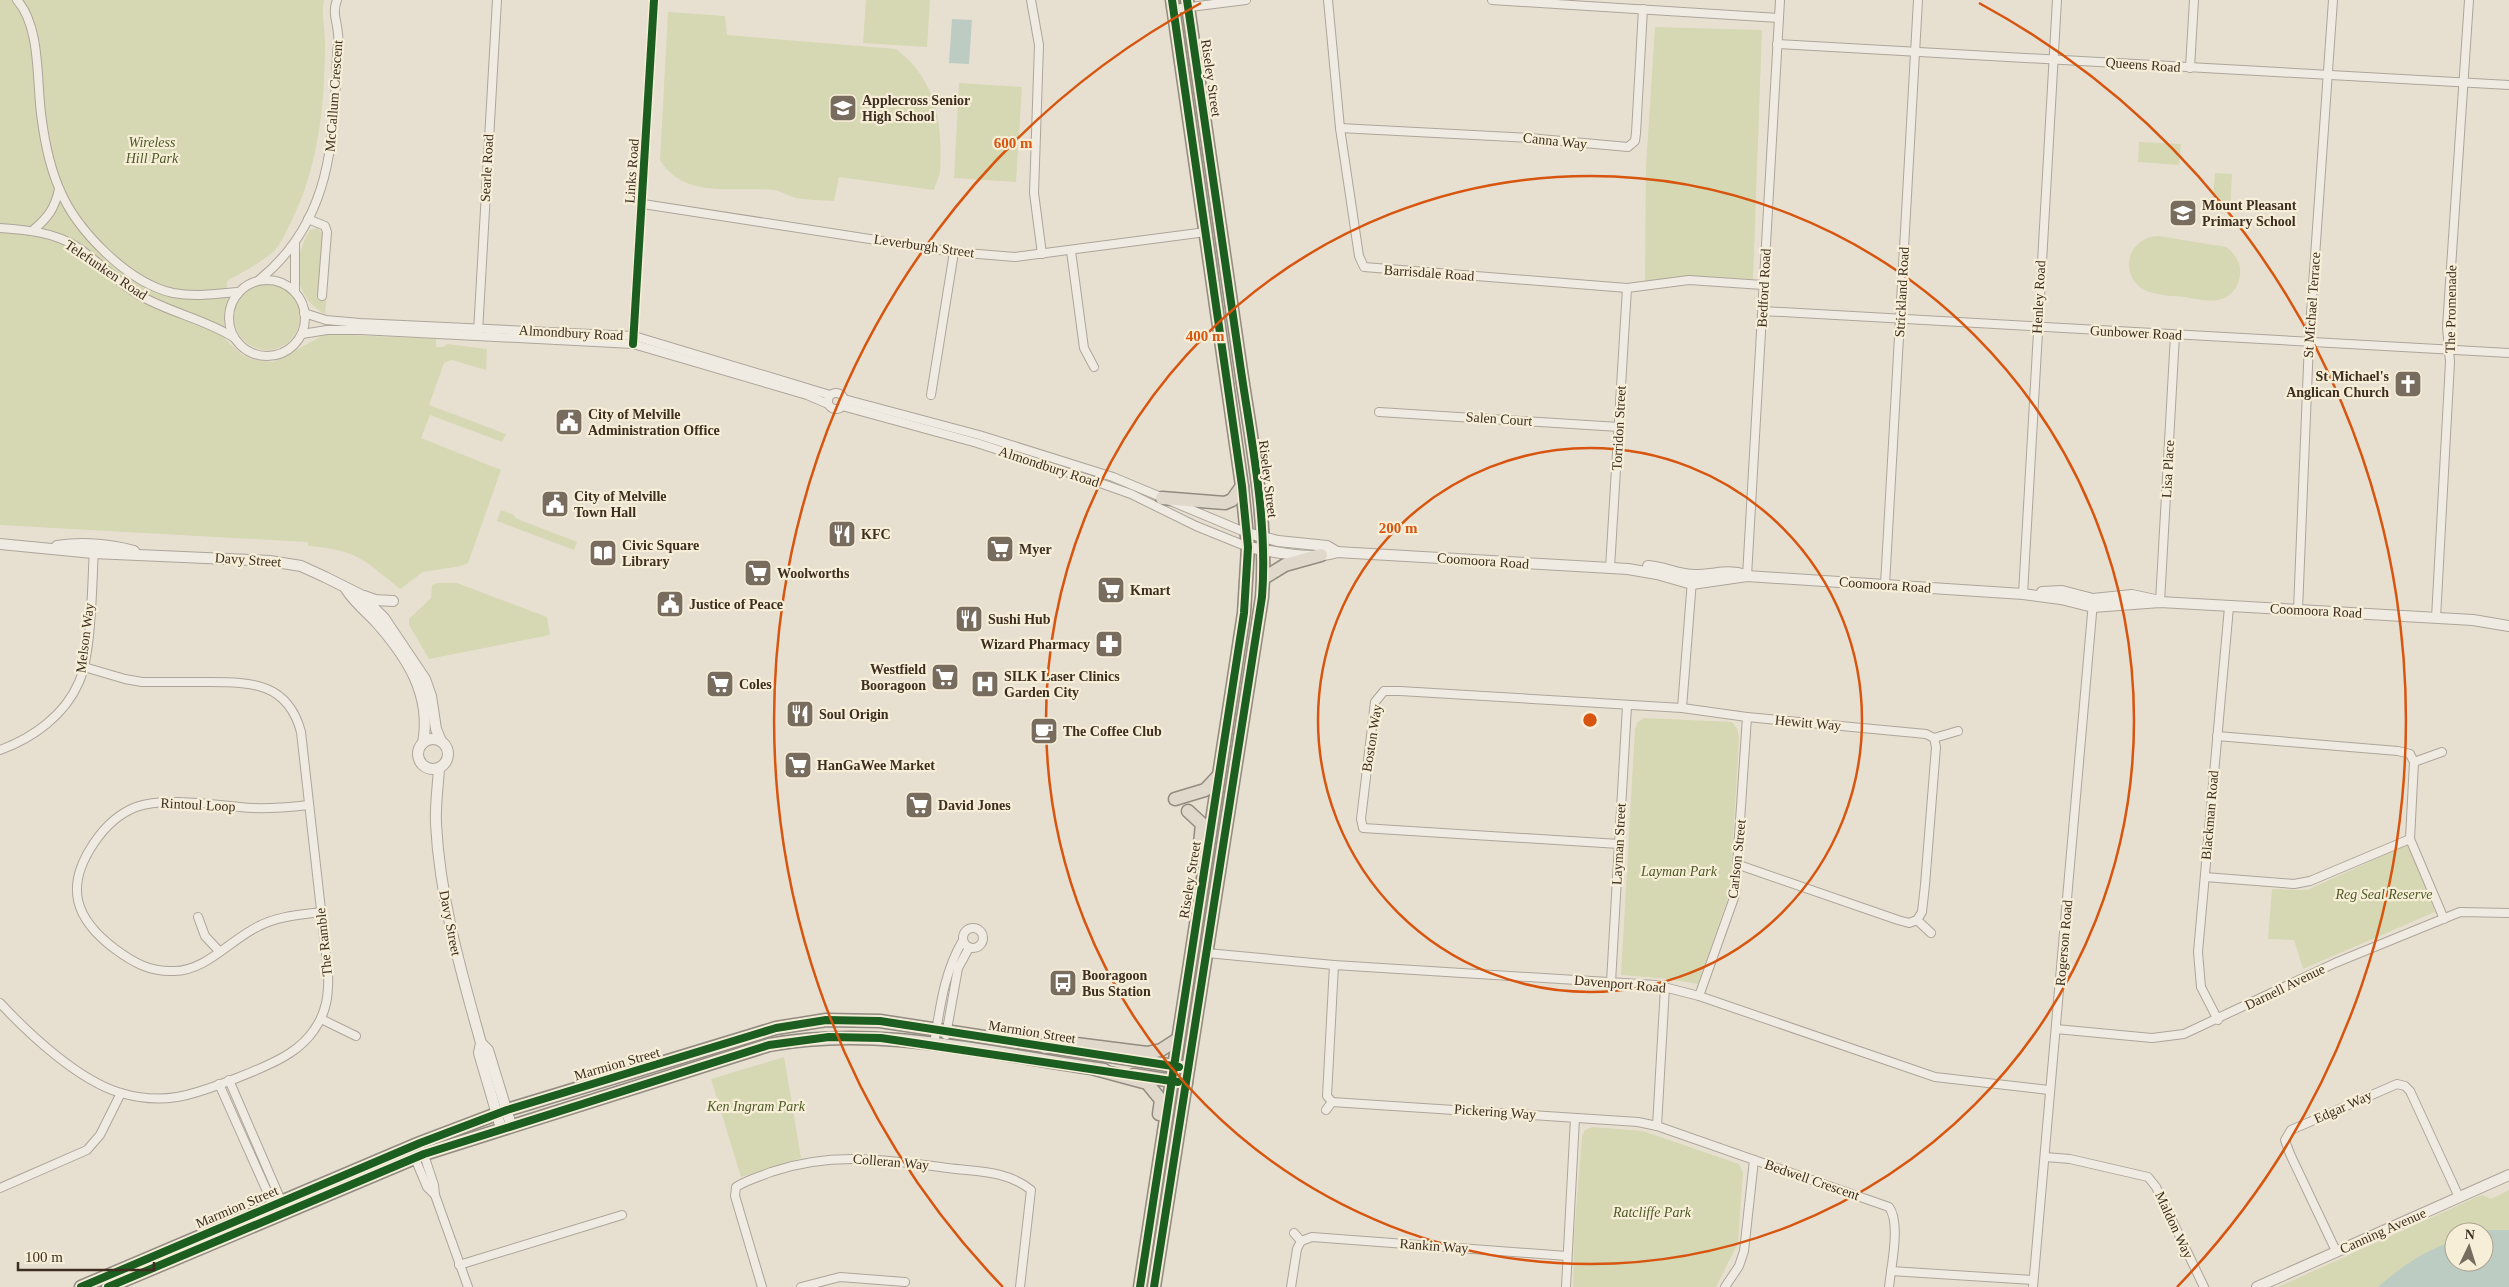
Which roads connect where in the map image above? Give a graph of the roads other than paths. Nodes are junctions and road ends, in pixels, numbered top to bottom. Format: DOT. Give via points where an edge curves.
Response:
graph roads {
  1 [pos="17,0"];
  2 [pos="337,0"];
  3 [pos="497,0"];
  4 [pos="654,0"];
  5 [pos="1031,0"];
  6 [pos="1246,0"];
  7 [pos="1328,0"];
  8 [pos="1492,0"];
  9 [pos="1780,0"];
  10 [pos="1918,0"];
  11 [pos="2057,0"];
  12 [pos="2194,0"];
  13 [pos="2333,0"];
  14 [pos="2469,0"];
  15 [pos="1187,4"];
  16 [pos="1173,5"];
  17 [pos="1643,9"];
  18 [pos="1779,18"];
  19 [pos="1777,44"];
  20 [pos="1915,51"];
  21 [pos="2054,60"];
  22 [pos="2190,68"];
  23 [pos="2329,76"];
  24 [pos="2464,83"];
  25 [pos="2509,85"];
  26 [pos="1340,128"];
  27 [pos="59,189"];
  28 [pos="643,204"];
  29 [pos="308,219"];
  30 [pos="0,228"];
  31 [pos="32,231"];
  32 [pos="1206,232"];
  33 [pos="295,244"];
  34 [pos="1071,251"];
  35 [pos="954,252"];
  36 [pos="1042,254"];
  37 [pos="259,280"];
  38 [pos="1763,285"];
  39 [pos="1627,288"];
  40 [pos="238,292"];
  41 [pos="295,292"];
  42 [pos="322,296"];
  43 [pos="1763,311"];
  44 [pos="304,313"];
  45 [pos="1900,318"];
  46 [pos="2037,328"];
  47 [pos="478,332"];
  48 [pos="302,334"];
  49 [pos="233,336"];
  50 [pos="2175,336"];
  51 [pos="633,340"];
  52 [pos="2309,342"];
  53 [pos="2448,350"];
  54 [pos="2509,353"];
  55 [pos="1094,367"];
  56 [pos="830,395"];
  57 [pos="931,395"];
  58 [pos="843,402"];
  59 [pos="828,404"];
  60 [pos="1379,412"];
  61 [pos="1619,426"];
  62 [pos="1242,486"];
  63 [pos="1162,498"];
  64 [pos="1247,533"];
  65 [pos="0,544"];
  66 [pos="1262,544"];
  67 [pos="1248,547"];
  68 [pos="94,549"];
  69 [pos="1337,552"];
  70 [pos="1321,555"];
  71 [pos="1610,568"];
  72 [pos="1747,576"];
  73 [pos="1264,578"];
  74 [pos="1692,579"];
  75 [pos="1885,585"];
  76 [pos="346,589"];
  77 [pos="2023,594"];
  78 [pos="361,595"];
  79 [pos="392,601"];
  80 [pos="2160,602"];
  81 [pos="2093,603"];
  82 [pos="2228,607"];
  83 [pos="2298,610"];
  84 [pos="2436,618"];
  85 [pos="2509,619"];
  86 [pos="2472,620"];
  87 [pos="2509,626"];
  88 [pos="84,667"];
  89 [pos="1627,706"];
  90 [pos="1682,708"];
  91 [pos="1747,717"];
  92 [pos="1958,730"];
  93 [pos="2217,736"];
  94 [pos="1934,738"];
  95 [pos="442,741"];
  96 [pos="423,743"];
  97 [pos="0,750"];
  98 [pos="2442,752"];
  99 [pos="2414,762"];
  100 [pos="434,768"];
  101 [pos="1219,775"];
  102 [pos="1175,799"];
  103 [pos="309,805"];
  104 [pos="1188,811"];
  105 [pos="2410,839"];
  106 [pos="1619,844"];
  107 [pos="1739,865"];
  108 [pos="1205,866"];
  109 [pos="2206,878"];
  110 [pos="321,912"];
  111 [pos="2509,912"];
  112 [pos="198,917"];
  113 [pos="2444,918"];
  114 [pos="1917,920"];
  115 [pos="1931,933"];
  116 [pos="963,940"];
  117 [pos="969,948"];
  118 [pos="219,951"];
  119 [pos="1207,953"];
  120 [pos="1334,965"];
  121 [pos="1611,982"];
  122 [pos="1665,987"];
  123 [pos="1699,996"];
  124 [pos="0,1003"];
  125 [pos="321,1019"];
  126 [pos="2218,1020"];
  127 [pos="2056,1029"];
  128 [pos="942,1031"];
  129 [pos="356,1036"];
  130 [pos="1178,1040"];
  131 [pos="939,1045"];
  132 [pos="1045,1046"];
  133 [pos="1173,1066"];
  134 [pos="1188,1068"];
  135 [pos="1095,1069"];
  136 [pos="229,1080"];
  137 [pos="1171,1081"];
  138 [pos="1186,1083"];
  139 [pos="219,1084"];
  140 [pos="2049,1090"];
  141 [pos="121,1093"];
  142 [pos="1332,1102"];
  143 [pos="1326,1110"];
  144 [pos="502,1112"];
  145 [pos="1575,1118"];
  146 [pos="1657,1126"];
  147 [pos="506,1127"];
  148 [pos="417,1151"];
  149 [pos="2045,1157"];
  150 [pos="1754,1160"];
  151 [pos="1157,1175"];
  152 [pos="2509,1175"];
  153 [pos="0,1188"];
  154 [pos="2459,1197"];
  155 [pos="279,1208"];
  156 [pos="622,1215"];
  157 [pos="1294,1233"];
  158 [pos="1301,1241"];
  159 [pos="2336,1251"];
  160 [pos="1567,1256"];
  161 [pos="460,1265"];
  162 [pos="1891,1271"];
  163 [pos="904,1282"];
  164 [pos="2033,1284"];
  165 [pos="82,1287"];
  166 [pos="108,1287"];
  167 [pos="468,1287"];
  168 [pos="762,1287"];
  169 [pos="801,1287"];
  170 [pos="1020,1287"];
  171 [pos="1140,1287"];
  172 [pos="1154,1287"];
  173 [pos="1291,1287"];
  174 [pos="1566,1287"];
  175 [pos="1726,1287"];
  176 [pos="1889,1287"];
  177 [pos="2204,1287"];
  178 [pos="2257,1287"];
  1 -- 27 [label="street, Telefunken Road" via="31,27 42,121"];
  2 -- 29 [label="street, McCallum Crescent" via="334,14 338,33 333,137 325,178"];
  3 -- 47 [label="street, Searle Road"];
  4 -- 28 [label="street, Links Road"];
  5 -- 36 [label="street" via="1039,45 1034,193"];
  6 -- 15 [label="street"];
  7 -- 26 [label="street, Barrisdale Road"];
  8 -- 17 [label="street"];
  9 -- 18 [label="street, Bedford Road"];
  10 -- 20 [label="street, Strickland Road"];
  11 -- 21 [label="street, Henley Road"];
  12 -- 22 [label="street"];
  13 -- 23 [label="street, St Michael Terrace"];
  14 -- 24 [label="street, The Promenade"];
  15 -- 16 [label="street"];
  15 -- 66 [label="highway, Riseley Street" via="1249,426"];
  16 -- 32 [label="highway, Riseley Street"];
  17 -- 18 [label="street"];
  17 -- 26 [label="street, Canna Way" via="1636,133 1635,140 1628,147"];
  18 -- 19 [label="street, Bedford Road"];
  19 -- 20 [label="street, Queens Road"];
  19 -- 38 [label="street, Bedford Road"];
  20 -- 21 [label="street, Queens Road"];
  20 -- 45 [label="street, Strickland Road"];
  21 -- 22 [label="street, Queens Road"];
  21 -- 46 [label="street, Henley Road"];
  22 -- 23 [label="street, Queens Road"];
  23 -- 24 [label="street, Queens Road"];
  23 -- 52 [label="street, St Michael Terrace"];
  24 -- 25 [label="street, Queens Road"];
  24 -- 53 [label="street, The Promenade"];
  26 -- 39 [label="street, Barrisdale Road" via="1359,256 1364,267"];
  27 -- 31 [label="street" via="53,211"];
  27 -- 40 [label="street, Telefunken Road" via="96,243 123,268 146,283 192,296"];
  28 -- 35 [label="street, Leverburgh Street"];
  28 -- 51 [label="street, Links Road"];
  29 -- 33 [label="street, McCallum Crescent"];
  29 -- 42 [label="street" via="325,226 327,232"];
  30 -- 31 [label="street, Telefunken Road"];
  31 -- 49 [label="street, Telefunken Road" via="54,236 78,248 140,296"];
  32 -- 34 [label="street, Leverburgh Street"];
  32 -- 62 [label="highway, Riseley Street"];
  33 -- 37 [label="street, McCallum Crescent"];
  33 -- 41 [label="street, McCallum Crescent"];
  34 -- 36 [label="street, Leverburgh Street"];
  34 -- 55 [label="street" via="1084,348"];
  35 -- 36 [label="street, Leverburgh Street" via="1015,257"];
  35 -- 57 [label="street"];
  37 -- 40 [label="street"];
  37 -- 41 [label="street" via="284,284"];
  38 -- 39 [label="street, Barrisdale Road" via="1689,280"];
  38 -- 43 [label="street, Bedford Road"];
  39 -- 61 [label="street, Torridon Street"];
  40 -- 49 [label="street" via="229,314"];
  41 -- 44 [label="street"];
  43 -- 45 [label="street, Gunbower Road"];
  43 -- 72 [label="street, Bedford Road"];
  44 -- 47 [label="street, Almondbury Road" via="326,320"];
  44 -- 48 [label="street"];
  45 -- 46 [label="street, Gunbower Road"];
  45 -- 75 [label="street, Strickland Road"];
  46 -- 50 [label="street, Gunbower Road"];
  46 -- 77 [label="street, Henley Road"];
  47 -- 48 [label="street, Almondbury Road" via="327,330"];
  47 -- 51 [label="street, Almondbury Road"];
  48 -- 49 [label="street" via="290,349 270,357 256,355 243,348"];
  50 -- 52 [label="street, Gunbower Road"];
  50 -- 80 [label="street, Lisa Place"];
  51 -- 56 [label="street, Almondbury Road"];
  51 -- 59 [label="street, Almondbury Road"];
  52 -- 53 [label="street, Gunbower Road"];
  52 -- 83 [label="street, St Michael Terrace"];
  53 -- 54 [label="street, Gunbower Road"];
  53 -- 84 [label="street, The Promenade" via="2450,362"];
  56 -- 58 [label="street, Almondbury Road" via="839,393"];
  56 -- 59 [label="street"];
  58 -- 59 [label="street, Almondbury Road" via="835,409"];
  58 -- 63 [label="street, Almondbury Road" via="997,441 1113,477"];
  58 -- 67 [label="street, Almondbury Road" via="1131,494"];
  60 -- 61 [label="street, Salen Court"];
  61 -- 71 [label="street, Torridon Street"];
  62 -- 63 [label="highway" via="1232,500 1225,503"];
  62 -- 64 [label="highway, Riseley Street"];
  63 -- 64 [label="street, Almondbury Road"];
  64 -- 66 [label="street, Coomoora Road"];
  64 -- 67 [label="highway, Riseley Street"];
  65 -- 68 [label="street, Davy Street"];
  66 -- 67 [label="street, Coomoora Road"];
  66 -- 69 [label="street, Coomoora Road" via="1327,546"];
  66 -- 70 [label="street, Coomoora Road"];
  66 -- 73 [label="highway, Riseley Street"];
  67 -- 101 [label="highway, Riseley Street" via="1244,614"];
  68 -- 76 [label="street, Davy Street" via="121,547 145,554 287,563 314,572"];
  68 -- 88 [label="street, Melson Way"];
  69 -- 70 [label="street, Coomoora Road"];
  69 -- 71 [label="street, Coomoora Road"];
  70 -- 73 [label="highway" via="1285,565"];
  71 -- 74 [label="street, Coomoora Road"];
  72 -- 74 [label="street, Coomoora Road"];
  72 -- 75 [label="street, Coomoora Road"];
  73 -- 119 [label="highway, Riseley Street"];
  74 -- 90 [label="street"];
  75 -- 77 [label="street, Coomoora Road"];
  76 -- 78 [label="street, Davy Street"];
  76 -- 96 [label="street, Davy Street" via="391,641 417,682 426,715"];
  77 -- 81 [label="street, Coomoora Road" via="2062,591"];
  78 -- 79 [label="street"];
  78 -- 95 [label="street, Davy Street" via="384,618 426,679 436,729"];
  80 -- 81 [label="street, Coomoora Road" via="2132,595"];
  80 -- 82 [label="street, Coomoora Road"];
  81 -- 127 [label="street, Rogerson Road"];
  82 -- 83 [label="street, Coomoora Road"];
  82 -- 93 [label="street, Blackman Road"];
  83 -- 84 [label="street, Coomoora Road"];
  84 -- 86 [label="street, Coomoora Road"];
  85 -- 86 [label="street, Coomoora Road"];
  86 -- 87 [label="street, Coomoora Road"];
  88 -- 97 [label="street, Melson Way" via="73,693 47,724 28,738"];
  88 -- 103 [label="street, The Ramble" via="142,682 244,682 277,694 298,721"];
  89 -- 90 [label="street, Boston Way"];
  89 -- 106 [label="street, Layman Street"];
  89 -- 106 [label="street, Boston Way" via="1384,691 1375,702 1361,818 1363,828"];
  90 -- 91 [label="street, Hewitt Way"];
  91 -- 94 [label="street, Hewitt Way" via="1926,734"];
  91 -- 107 [label="street, Carlson Street"];
  92 -- 94 [label="street"];
  93 -- 99 [label="street" via="2398,751 2410,754"];
  93 -- 109 [label="street, Blackman Road"];
  94 -- 114 [label="street" via="1925,884 1922,912"];
  95 -- 96 [label="street" via="432,739"];
  95 -- 100 [label="street" via="448,753 446,762"];
  96 -- 100 [label="street" via="420,747 421,762"];
  98 -- 99 [label="street"];
  99 -- 105 [label="street"];
  100 -- 144 [label="street, Davy Street" via="436,824 454,949 481,1043 479,1053"];
  101 -- 102 [label="highway" via="1205,790"];
  101 -- 108 [label="highway, Riseley Street"];
  103 -- 110 [label="street, The Ramble"];
  103 -- 118 [label="street, Rintoul Loop" via="255,808 164,802 144,805 111,823 86,855 76,889 82,915 96,935 131,961 157,970 176,971 197,966"];
  104 -- 108 [label="highway" via="1202,824 1199,853"];
  105 -- 109 [label="street" via="2294,884"];
  105 -- 113 [label="street"];
  106 -- 121 [label="street, Layman Street"];
  107 -- 114 [label="street" via="1898,920 1909,923"];
  107 -- 123 [label="street, Carlson Street" via="1735,895"];
  108 -- 130 [label="highway, Riseley Street"];
  109 -- 126 [label="street, Blackman Road" via="2198,952 2199,976 2201,988"];
  110 -- 118 [label="street, Rintoul Loop" via="272,920"];
  110 -- 125 [label="street, The Ramble" via="328,985"];
  111 -- 113 [label="street, Darnell Avenue" via="2460,912"];
  112 -- 118 [label="street" via="205,936"];
  113 -- 126 [label="street, Darnell Avenue" via="2299,979"];
  114 -- 115 [label="street"];
  116 -- 117 [label="street"];
  116 -- 117 [label="street" via="969,929 981,932 984,938 981,944"];
  116 -- 128 [label="street" via="949,969"];
  117 -- 128 [label="street" via="958,968"];
  119 -- 120 [label="street, Davenport Road"];
  119 -- 134 [label="highway, Riseley Street"];
  120 -- 121 [label="street, Davenport Road"];
  120 -- 142 [label="street" via="1326,1096"];
  121 -- 122 [label="street, Davenport Road"];
  122 -- 123 [label="street, Davenport Road"];
  122 -- 146 [label="street"];
  123 -- 140 [label="street, Davenport Road" via="1935,1077"];
  124 -- 141 [label="street, The Ramble" via="22,1027 61,1058 95,1082"];
  125 -- 129 [label="street"];
  125 -- 136 [label="street, The Ramble" via="290,1054"];
  126 -- 127 [label="street, Darnell Avenue" via="2184,1034 2152,1038"];
  127 -- 140 [label="street, Rogerson Road"];
  128 -- 131 [label="street"];
  128 -- 132 [label="main road, Marmion Street"];
  128 -- 144 [label="main road, Marmion Street" via="869,1020 804,1023 746,1036"];
  130 -- 132 [label="highway" via="1161,1050 1147,1053 1068,1043"];
  130 -- 133 [label="highway, Riseley Street"];
  131 -- 135 [label="main road, Marmion Street"];
  131 -- 147 [label="main road, Marmion Street" via="856,1037 781,1043"];
  132 -- 133 [label="main road, Marmion Street"];
  133 -- 134 [label="main road, Marmion Street"];
  133 -- 137 [label="highway, Riseley Street"];
  134 -- 138 [label="highway, Riseley Street"];
  135 -- 137 [label="main road, Marmion Street"];
  135 -- 151 [label="highway" via="1147,1083 1161,1100 1152,1157"];
  136 -- 139 [label="street, The Ramble"];
  136 -- 155 [label="street"];
  137 -- 138 [label="main road, Marmion Street"];
  137 -- 151 [label="highway, Riseley Street"];
  138 -- 172 [label="highway, Riseley Street"];
  139 -- 141 [label="street, The Ramble" via="170,1098"];
  139 -- 155 [label="street"];
  140 -- 149 [label="street, Rogerson Road"];
  141 -- 153 [label="street" via="100,1135 87,1150"];
  142 -- 143 [label="street"];
  142 -- 145 [label="street, Pickering Way"];
  144 -- 147 [label="street, Davy Street"];
  144 -- 148 [label="main road, Marmion Street"];
  145 -- 146 [label="street, Pickering Way"];
  145 -- 160 [label="street"];
  146 -- 150 [label="street, Bedwell Crescent"];
  147 -- 148 [label="main road, Marmion Street"];
  148 -- 155 [label="main road, Marmion Street"];
  148 -- 161 [label="street" via="434,1184"];
  149 -- 164 [label="street, Rogerson Road"];
  149 -- 177 [label="street, Maldon Way" via="2070,1159 2148,1177 2156,1187"];
  150 -- 162 [label="street, Bedwell Crescent" via="1890,1207 1895,1225"];
  150 -- 175 [label="street" via="1744,1252"];
  151 -- 171 [label="highway, Riseley Street"];
  152 -- 154 [label="street, Canning Avenue"];
  154 -- 159 [label="street, Canning Avenue"];
  154 -- 159 [label="street, Edgar Way" via="2410,1091 2397,1084 2382,1090 2291,1130 2285,1140"];
  155 -- 165 [label="main road, Marmion Street"];
  155 -- 166 [label="main road, Marmion Street"];
  156 -- 161 [label="street"];
  157 -- 158 [label="street"];
  158 -- 160 [label="street, Rankin Way" via="1312,1237"];
  158 -- 173 [label="street"];
  159 -- 178 [label="street, Canning Avenue"];
  160 -- 174 [label="street"];
  161 -- 167 [label="street"];
  162 -- 164 [label="street"];
  162 -- 176 [label="street, Bedwell Crescent"];
  163 -- 169 [label="street" via="840,1277"];
  168 -- 170 [label="street, Colleran Way" via="735,1196 736,1187 793,1165 832,1158 870,1158 1011,1176 1031,1190"];
}
